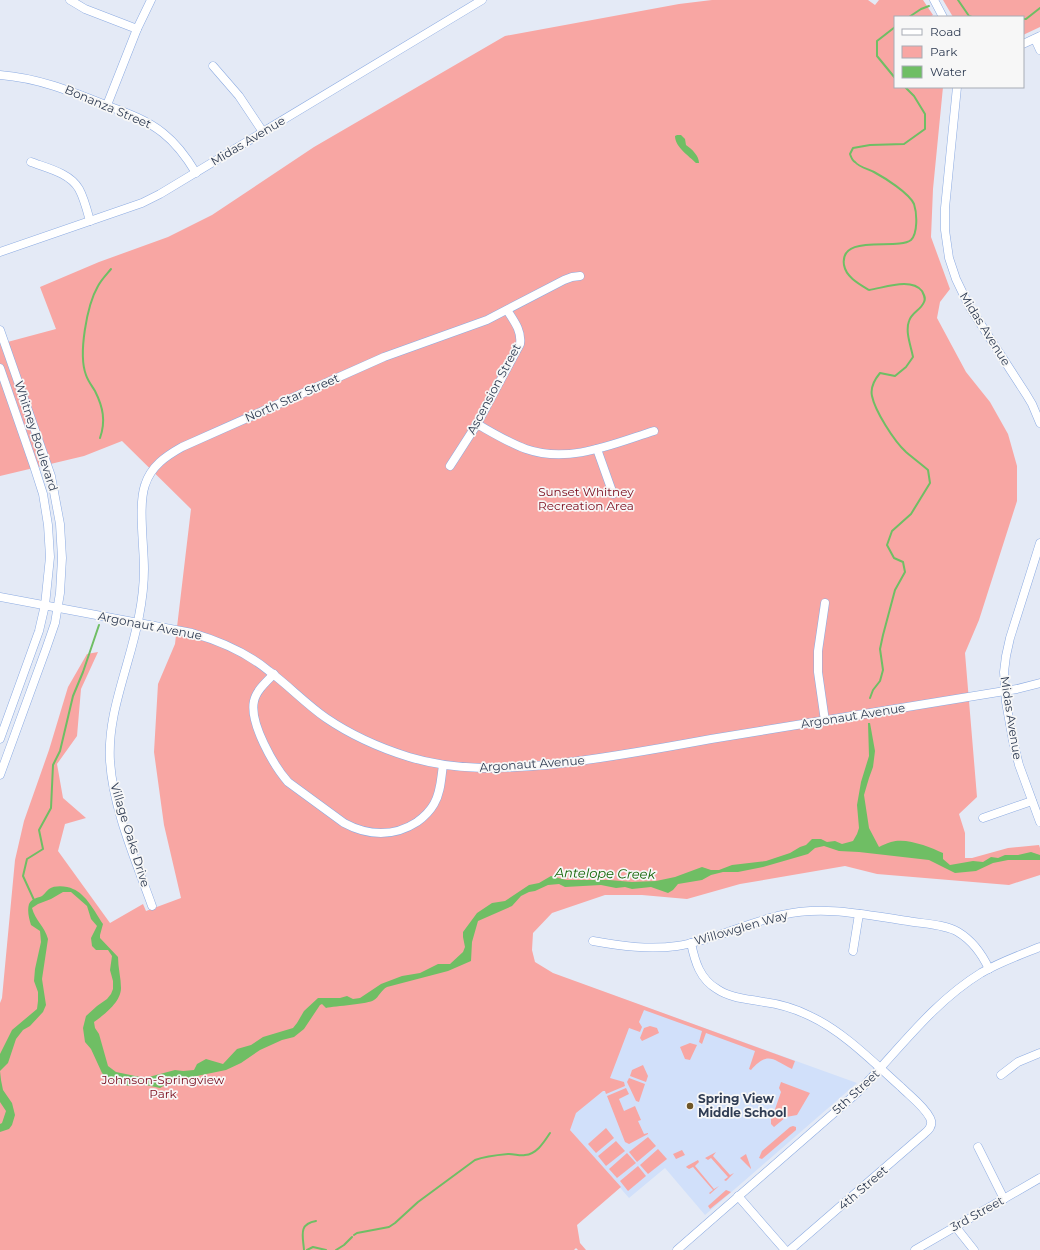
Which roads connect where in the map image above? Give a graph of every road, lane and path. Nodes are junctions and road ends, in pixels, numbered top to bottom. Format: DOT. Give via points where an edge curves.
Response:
graph roads {
  1 [pos="70,0"];
  2 [pos="151,0"];
  3 [pos="482,0"];
  4 [pos="934,0"];
  5 [pos="942,16"];
  6 [pos="137,29"];
  7 [pos="1038,38"];
  8 [pos="1024,44"];
  9 [pos="1040,50"];
  10 [pos="213,66"];
  11 [pos="0,75"];
  12 [pos="956,88"];
  13 [pos="107,105"];
  14 [pos="262,132"];
  15 [pos="31,162"];
  16 [pos="196,173"];
  17 [pos="90,221"];
  18 [pos="0,252"];
  19 [pos="580,276"];
  20 [pos="507,310"];
  21 [pos="0,330"];
  22 [pos="0,368"];
  23 [pos="1040,423"];
  24 [pos="477,424"];
  25 [pos="654,431"];
  26 [pos="597,449"];
  27 [pos="450,466"];
  28 [pos="613,494"];
  29 [pos="1040,544"];
  30 [pos="0,597"];
  31 [pos="825,603"];
  32 [pos="45,605"];
  33 [pos="58,607"];
  34 [pos="138,622"];
  35 [pos="274,674"];
  36 [pos="1040,683"];
  37 [pos="1005,691"];
  38 [pos="825,721"];
  39 [pos="0,739"];
  40 [pos="443,765"];
  41 [pos="0,775"];
  42 [pos="1032,801"];
  43 [pos="982,818"];
  44 [pos="1040,822"];
  45 [pos="152,906"];
  46 [pos="859,914"];
  47 [pos="593,941"];
  48 [pos="691,943"];
  49 [pos="1040,947"];
  50 [pos="853,952"];
  51 [pos="989,969"];
  52 [pos="1040,1053"];
  53 [pos="881,1069"];
  54 [pos="1001,1076"];
  55 [pos="978,1148"];
  56 [pos="1040,1178"];
  57 [pos="738,1196"];
  58 [pos="1004,1199"];
  59 [pos="955,1226"];
  60 [pos="677,1250"];
  61 [pos="785,1250"];
  62 [pos="790,1250"];
  63 [pos="915,1250"];
  64 [pos="974,1250"];
  1 -- 6 [label="street" via="85,9"];
  2 -- 6 [label="street"];
  3 -- 14 [label="street, Midas Avenue"];
  4 -- 5 [label="street"];
  6 -- 13 [label="street"];
  7 -- 8 [label="street"];
  7 -- 9 [label="street"];
  10 -- 14 [label="street" via="239,96"];
  11 -- 13 [label="street, Bonanza Street" via="42,82"];
  12 -- 23 [label="street, Midas Avenue" via="945,208 949,258 969,306 1026,394"];
  13 -- 16 [label="street, Bonanza Street" via="143,120 163,133 185,156"];
  14 -- 16 [label="street, Midas Avenue"];
  15 -- 17 [label="street" via="61,173 74,183"];
  16 -- 17 [label="street, Midas Avenue" via="152,199"];
  17 -- 18 [label="street, Midas Avenue"];
  19 -- 20 [label="street, North Star Street" via="564,280"];
  20 -- 24 [label="street, Ascension Street" via="520,332 520,344"];
  20 -- 34 [label="street, North Star Street" via="470,327 384,357 182,447 158,463 147,479 143,496 144,571"];
  21 -- 33 [label="street, Whitney Boulevard" via="54,491 62,540"];
  22 -- 32 [label="street, Whitney Boulevard" via="46,509 50,557"];
  24 -- 26 [label="street" via="513,444 541,453 571,454"];
  24 -- 27 [label="street, Ascension Street"];
  25 -- 26 [label="street"];
  26 -- 28 [label="street"];
  29 -- 37 [label="street, Midas Avenue" via="1006,656"];
  30 -- 32 [label="street, Argonaut Avenue"];
  31 -- 38 [label="street" via="818,651 818,672"];
  32 -- 33 [label="street, Argonaut Avenue"];
  32 -- 39 [label="street, Whitney Boulevard" via="39,631"];
  33 -- 34 [label="street, Argonaut Avenue"];
  33 -- 41 [label="street, Whitney Boulevard" via="51,636"];
  34 -- 35 [label="street, Argonaut Avenue" via="209,638 246,655"];
  34 -- 45 [label="street, Village Oaks Drive" via="112,721 110,759 117,802"];
  35 -- 40 [label="street, Argonaut Avenue" via="322,715 360,738 410,757"];
  35 -- 40 [label="street" via="255,698 253,709 255,722 267,751 288,782 344,823 374,833 392,832 408,827 423,818 437,799"];
  36 -- 37 [label="street, Argonaut Avenue"];
  37 -- 38 [label="street, Argonaut Avenue"];
  37 -- 42 [label="street, Midas Avenue" via="1013,741"];
  38 -- 40 [label="street, Argonaut Avenue" via="569,763 488,769"];
  42 -- 43 [label="street"];
  42 -- 44 [label="street, Midas Avenue"];
  46 -- 48 [label="street, Willowglen Way" via="795,912"];
  46 -- 50 [label="street"];
  46 -- 51 [label="street, Willowglen Way" via="938,926 957,932 979,951"];
  47 -- 48 [label="street, Willowglen Way" via="644,948"];
  48 -- 53 [label="street" via="696,965 708,983 717,990 810,1016 839,1034"];
  49 -- 51 [label="street, 5th Street"];
  51 -- 53 [label="street, 5th Street" via="964,985 925,1018"];
  52 -- 54 [label="street" via="1018,1062"];
  53 -- 57 [label="street, 5th Street"];
  53 -- 62 [label="street, 4th Street" via="926,1112 932,1123 930,1129"];
  55 -- 58 [label="street"];
  56 -- 58 [label="street, 3rd Street"];
  57 -- 60 [label="street, 5th Street"];
  57 -- 61 [label="street"];
  58 -- 59 [label="street, 3rd Street"];
  59 -- 63 [label="street, 3rd Street"];
  59 -- 64 [label="street"];
}
